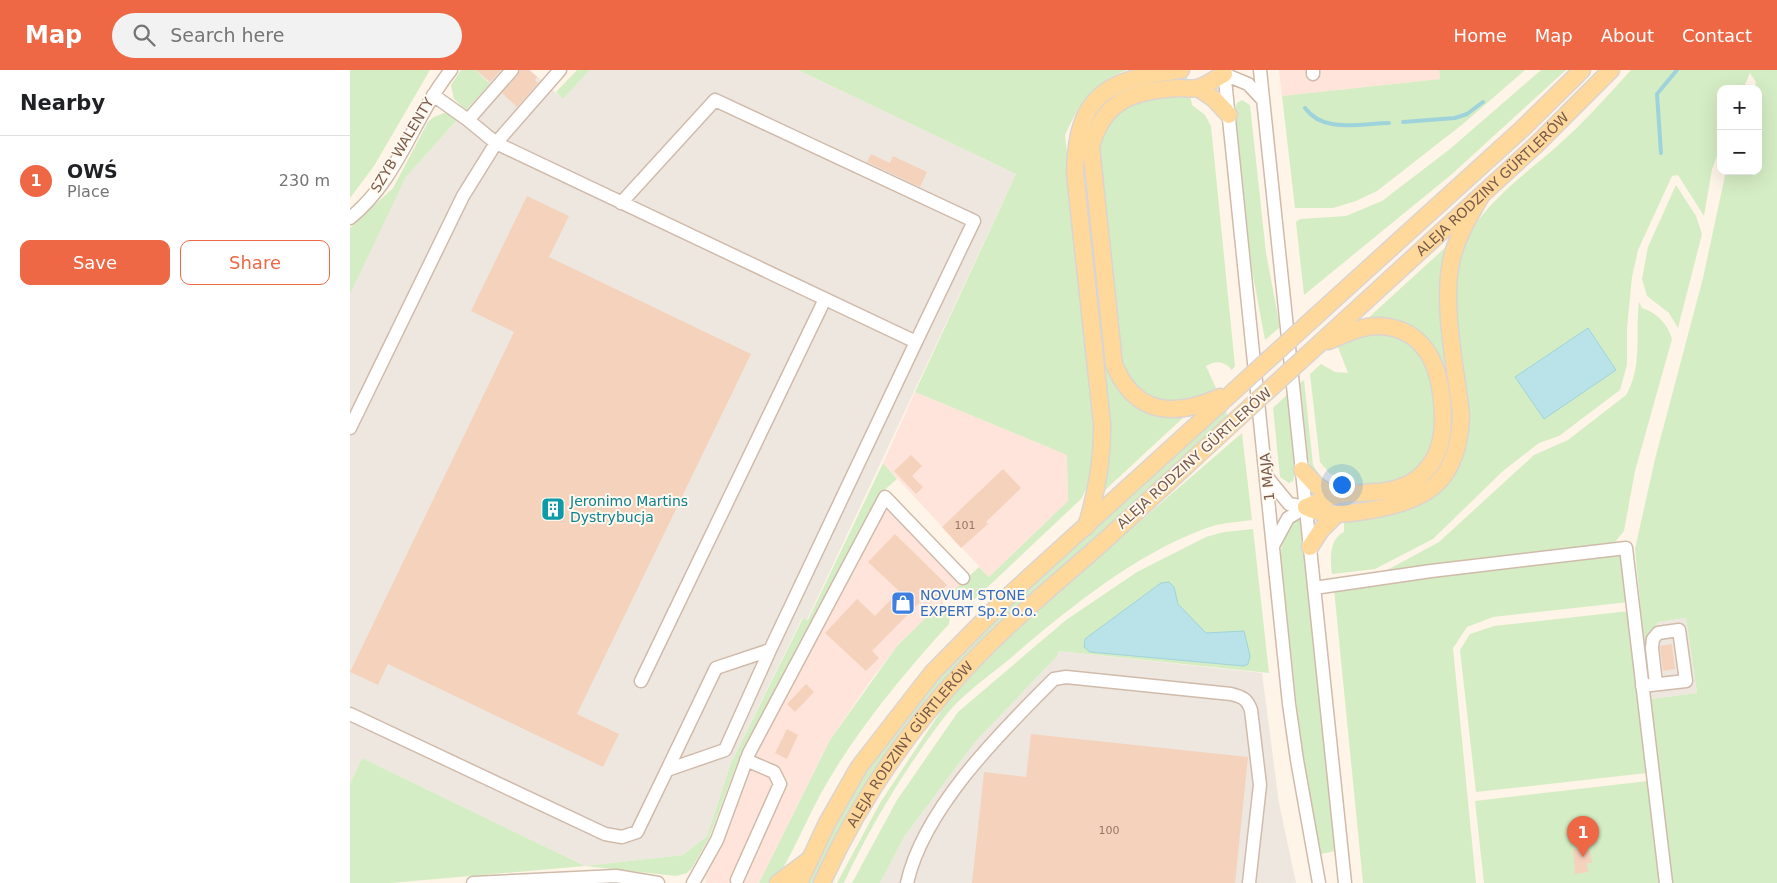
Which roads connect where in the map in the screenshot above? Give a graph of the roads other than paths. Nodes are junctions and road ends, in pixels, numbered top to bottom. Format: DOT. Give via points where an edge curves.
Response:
graph roads {
  1 [pos="451,70"];
  2 [pos="512,70"];
  3 [pos="560,70"];
  4 [pos="1181,70"];
  5 [pos="1204,70"];
  6 [pos="1260,70"];
  7 [pos="1582,70"];
  8 [pos="1611,70"];
  9 [pos="1226,71"];
  10 [pos="1198,88"];
  11 [pos="433,95"];
  12 [pos="1263,100"];
  13 [pos="1229,115"];
  14 [pos="468,120"];
  15 [pos="496,144"];
  16 [pos="1481,196"];
  17 [pos="621,202"];
  18 [pos="350,218"];
  19 [pos="825,299"];
  20 [pos="916,342"];
  21 [pos="1319,344"];
  22 [pos="1234,391"];
  23 [pos="350,428"];
  24 [pos="1302,470"];
  25 [pos="1267,477"];
  26 [pos="1334,496"];
  27 [pos="1306,507"];
  28 [pos="1336,515"];
  29 [pos="1086,526"];
  30 [pos="1274,544"];
  31 [pos="1310,547"];
  32 [pos="963,578"];
  33 [pos="1314,588"];
  34 [pos="770,650"];
  35 [pos="641,681"];
  36 [pos="1656,684"];
  37 [pos="1642,686"];
  38 [pos="350,714"];
  39 [pos="746,760"];
  40 [pos="667,770"];
  41 [pos="809,860"];
  42 [pos="737,880"];
  43 [pos="473,883"];
  44 [pos="658,883"];
  45 [pos="693,883"];
  46 [pos="778,883"];
  47 [pos="799,883"];
  48 [pos="822,883"];
  49 [pos="906,883"];
  50 [pos="1250,883"];
  51 [pos="1319,883"];
  52 [pos="1345,883"];
  53 [pos="1666,883"];
  1 -- 11 [label="street, SZYB WALENTY"];
  2 -- 14 [label="street"];
  3 -- 15 [label="street"];
  4 -- 29 [label="main road" via="1148,74 1108,89 1085,112 1075,146 1075,174 1103,451"];
  5 -- 9 [label="main road"];
  6 -- 12 [label="street"];
  7 -- 22 [label="main road, ALEJA RODZINY GÜRTLERÓW, bridge" via="1522,129"];
  8 -- 16 [label="main road, ALEJA RODZINY GÜRTLERÓW"];
  9 -- 10 [label="main road"];
  9 -- 12 [label="street" via="1248,84"];
  9 -- 13 [label="street, 1 MAJA"];
  10 -- 13 [label="main road"];
  10 -- 22 [label="main road" via="1134,95 1108,112 1095,132 1091,164 1114,364 1129,390 1156,409 1200,406"];
  11 -- 14 [label="street"];
  11 -- 18 [label="street, SZYB WALENTY" via="385,180"];
  12 -- 24 [label="street"];
  13 -- 25 [label="street, 1 MAJA"];
  14 -- 15 [label="street"];
  15 -- 17 [label="street"];
  15 -- 23 [label="street" via="463,196"];
  16 -- 21 [label="main road, ALEJA RODZINY GÜRTLERÓW"];
  16 -- 28 [label="main road" via="1461,232 1451,262 1448,292 1461,415 1456,452 1450,467 1424,495 1399,505"];
  17 -- 19 [label="street"];
  17 -- 20 [label="street" via="715,100 965,216 974,221"];
  19 -- 20 [label="street"];
  19 -- 35 [label="street"];
  20 -- 34 [label="street"];
  21 -- 26 [label="main road" via="1367,327 1395,329 1408,334 1430,354 1441,386 1442,439 1428,468 1400,487 1382,492"];
  21 -- 48 [label="main road, ALEJA RODZINY GÜRTLERÓW, bridge" via="1019,616 948,688 878,781 853,821"];
  22 -- 29 [label="main road, ALEJA RODZINY GÜRTLERÓW"];
  24 -- 26 [label="main road" via="1316,485"];
  24 -- 27 [label="street"];
  25 -- 27 [label="street" via="1289,504"];
  25 -- 30 [label="street, 1 MAJA"];
  26 -- 27 [label="main road"];
  27 -- 28 [label="main road"];
  27 -- 30 [label="street" via="1288,518"];
  27 -- 31 [label="street"];
  28 -- 31 [label="main road"];
  29 -- 41 [label="main road, ALEJA RODZINY GÜRTLERÓW" via="973,630 908,702 859,768"];
  30 -- 51 [label="street, 1 MAJA" via="1296,760"];
  31 -- 33 [label="street"];
  32 -- 39 [label="street" via="885,497"];
  33 -- 37 [label="street" via="1626,548"];
  33 -- 52 [label="street"];
  34 -- 40 [label="street" via="716,668"];
  34 -- 40 [label="street" via="724,750"];
  36 -- 37 [label="street"];
  37 -- 53 [label="street"];
  38 -- 40 [label="street" via="605,834 622,837 637,832"];
  39 -- 42 [label="street" via="774,772 780,784"];
  39 -- 45 [label="street" via="717,840"];
  41 -- 46 [label="main road"];
  41 -- 47 [label="main road, ALEJA RODZINY GÜRTLERÓW"];
  43 -- 44 [label="street" via="616,876"];
  49 -- 50 [label="street" via="910,866 932,823 988,744 1054,679 1066,676 1231,694 1248,701 1260,785"];
}
